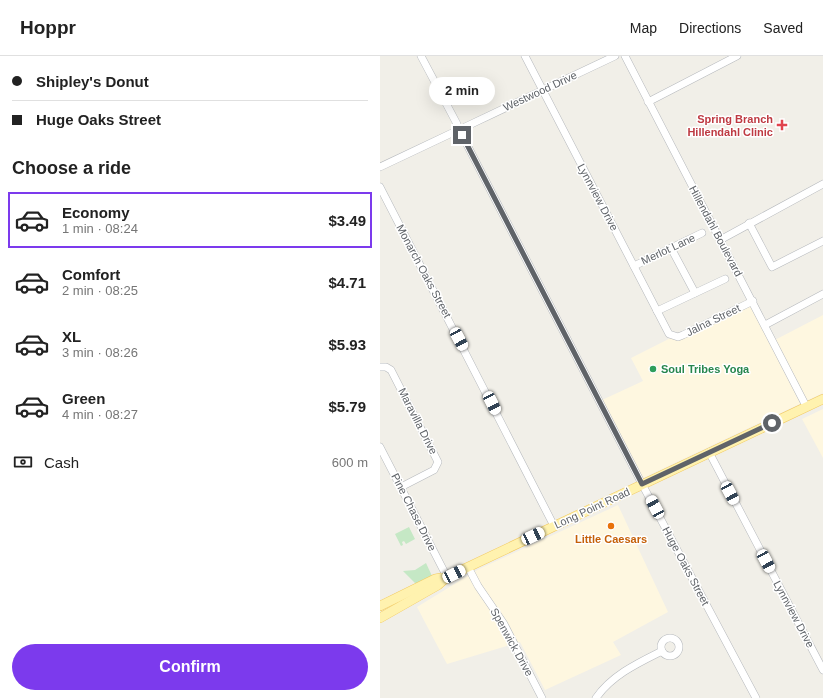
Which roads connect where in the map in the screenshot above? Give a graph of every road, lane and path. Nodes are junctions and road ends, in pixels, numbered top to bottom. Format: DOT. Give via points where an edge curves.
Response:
graph roads {
  1 [pos="421,56"];
  2 [pos="525,56"];
  3 [pos="615,56"];
  4 [pos="625,56"];
  5 [pos="737,56"];
  6 [pos="542,91"];
  7 [pos="648,102"];
  8 [pos="457,124"];
  9 [pos="465,127"];
  10 [pos="454,132"];
  11 [pos="462,135"];
  12 [pos="380,167"];
  13 [pos="823,184"];
  14 [pos="380,188"];
  15 [pos="749,223"];
  16 [pos="702,233"];
  17 [pos="720,240"];
  18 [pos="823,241"];
  19 [pos="672,248"];
  20 [pos="634,266"];
  21 [pos="725,279"];
  22 [pos="694,293"];
  23 [pos="823,294"];
  24 [pos="753,301"];
  25 [pos="657,311"];
  26 [pos="765,325"];
  27 [pos="673,336"];
  28 [pos="380,367"];
  29 [pos="823,399"];
  30 [pos="806,406"];
  31 [pos="380,447"];
  32 [pos="709,452"];
  33 [pos="642,484"];
  34 [pos="401,487"];
  35 [pos="554,526"];
  36 [pos="468,567"];
  37 [pos="447,577"];
  38 [pos="402,600"];
  39 [pos="380,606"];
  40 [pos="380,618"];
  41 [pos="662,651"];
  42 [pos="823,670"];
  43 [pos="542,698"];
  44 [pos="596,698"];
  45 [pos="756,698"];
  1 -- 8 [label="street"];
  2 -- 6 [label="street, Lynnview Drive"];
  3 -- 6 [label="street, Westwood Drive"];
  4 -- 7 [label="street, Hillendahl Boulevard"];
  5 -- 7 [label="street"];
  6 -- 9 [label="street, Westwood Drive"];
  6 -- 20 [label="street, Lynnview Drive"];
  7 -- 17 [label="street, Hillendahl Boulevard"];
  8 -- 9 [label="street" via="462,123"];
  8 -- 10 [label="street"];
  9 -- 11 [label="street" via="466,131"];
  10 -- 11 [label="street"];
  10 -- 12 [label="street"];
  11 -- 33 [label="street, Huge Oaks Street"];
  13 -- 15 [label="street"];
  14 -- 35 [label="street, Monarch Oaks Street"];
  15 -- 17 [label="street"];
  15 -- 18 [label="street" via="772,267"];
  16 -- 19 [label="street, Merlot Lane"];
  17 -- 24 [label="street, Hillendahl Boulevard"];
  19 -- 20 [label="street, Merlot Lane"];
  19 -- 22 [label="street"];
  20 -- 25 [label="street, Lynnview Drive"];
  21 -- 22 [label="street"];
  22 -- 25 [label="street"];
  23 -- 26 [label="street"];
  24 -- 26 [label="street, Hillendahl Boulevard"];
  24 -- 27 [label="street, Jalna Street" via="683,335"];
  25 -- 27 [label="street, Lynnview Drive" via="666,329"];
  26 -- 30 [label="street, Hillendahl Boulevard"];
  28 -- 34 [label="street, Maravilla Drive" via="391,370 438,462 434,470"];
  29 -- 30 [label="main road, Long Point Road"];
  30 -- 32 [label="main road, Long Point Road"];
  31 -- 34 [label="street, Pine Chase Drive"];
  32 -- 33 [label="main road, Long Point Road"];
  32 -- 42 [label="street, Lynnview Drive"];
  33 -- 35 [label="main road, Long Point Road"];
  33 -- 45 [label="street, Huge Oaks Street"];
  34 -- 37 [label="street, Pine Chase Drive"];
  35 -- 36 [label="main road, Long Point Road"];
  36 -- 37 [label="main road, Long Point Road"];
  36 -- 43 [label="street, Spenwick Drive" via="504,624"];
  37 -- 38 [label="main road, Long Point Road" via="435,580"];
  38 -- 39 [label="main road, Long Point Road"];
  38 -- 40 [label="main road, Long Point Road"];
  41 -- 44 [label="street" via="624,671"];
}
